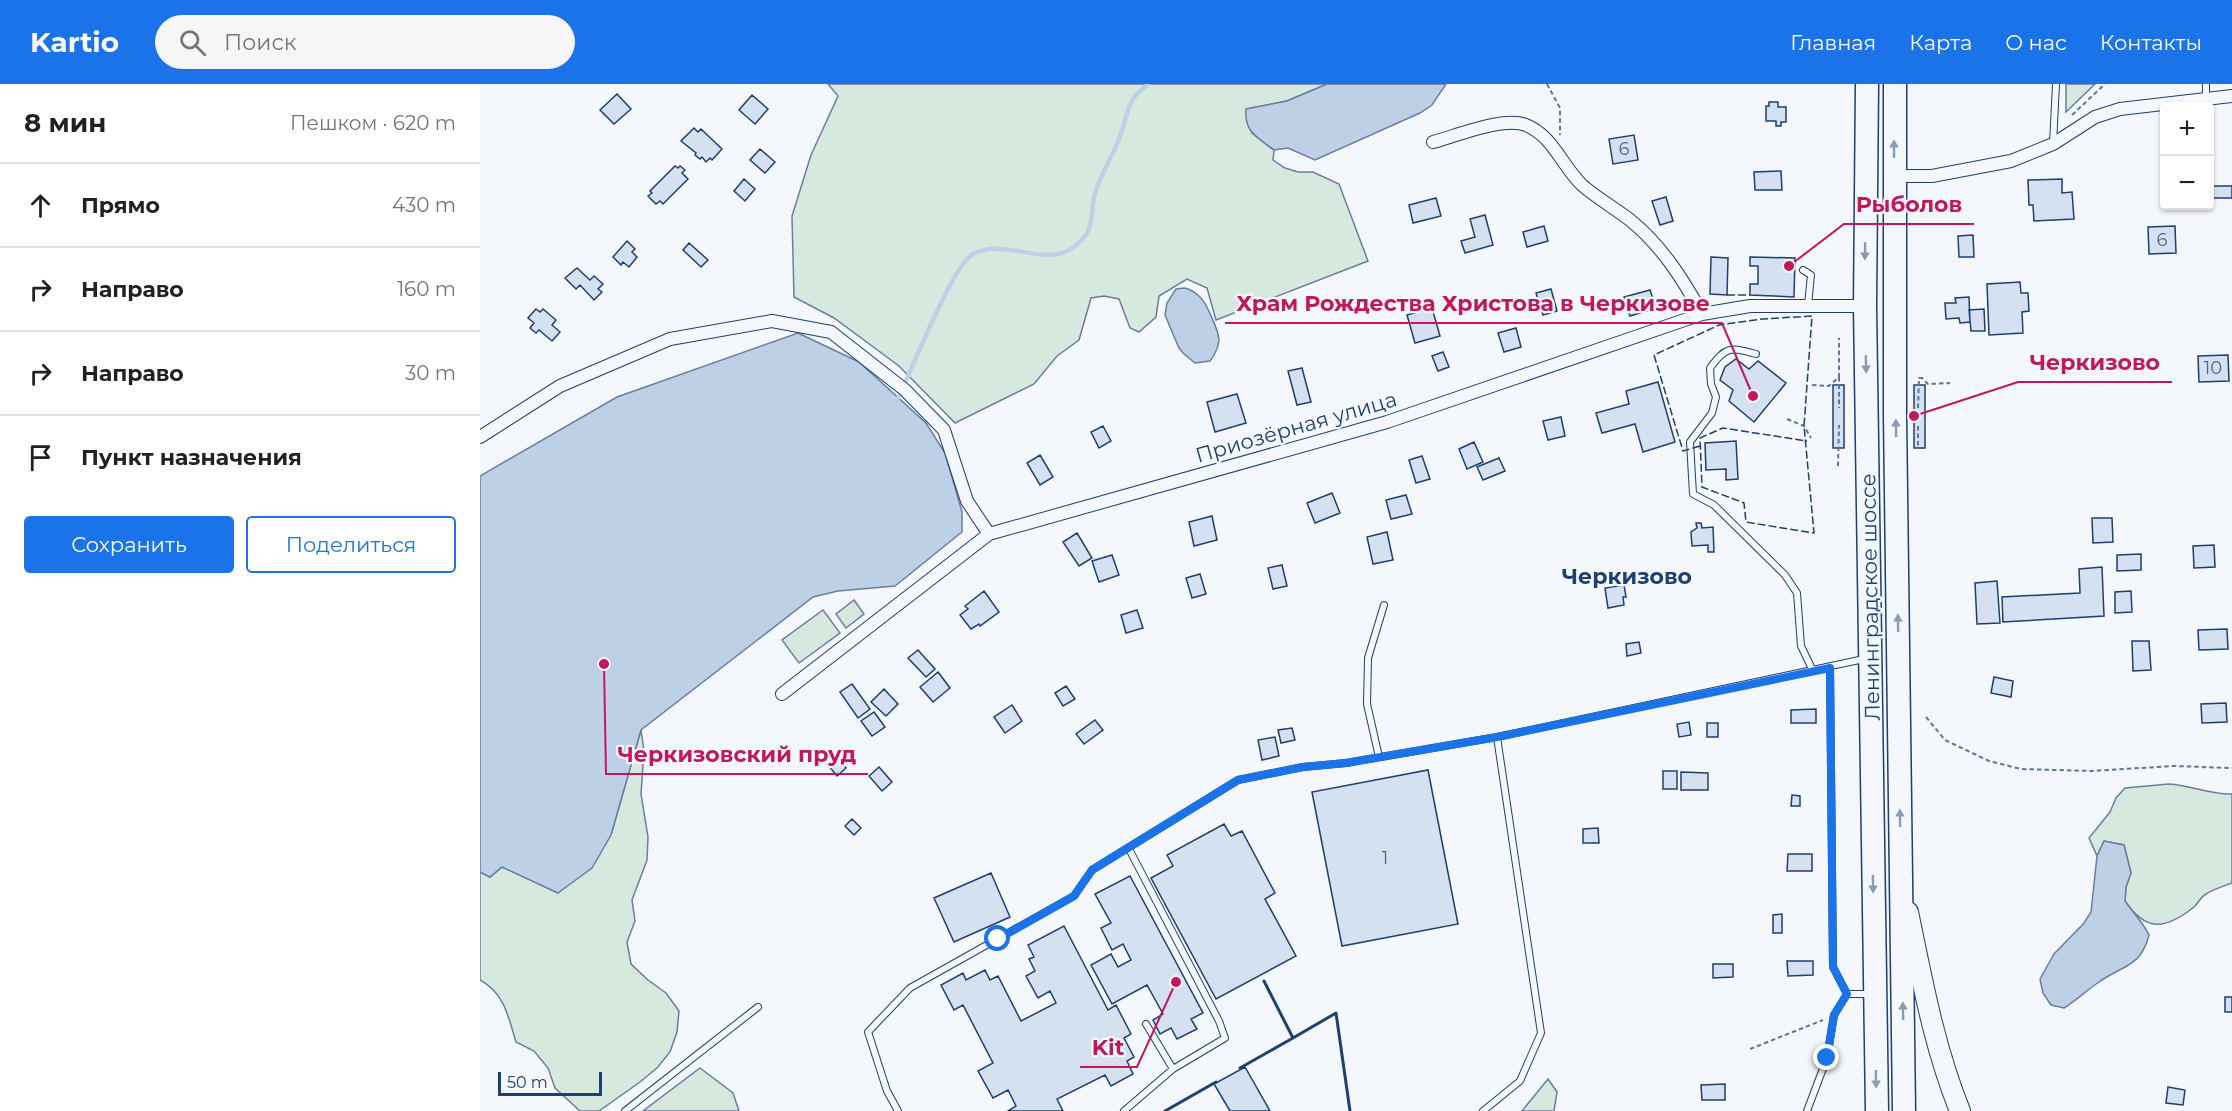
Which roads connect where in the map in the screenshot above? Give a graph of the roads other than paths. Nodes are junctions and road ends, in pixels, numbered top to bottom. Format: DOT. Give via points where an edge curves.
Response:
graph roads {
  1 [pos="1867,84"];
  2 [pos="1895,84"];
  3 [pos="2056,84"];
  4 [pos="2206,84"];
  5 [pos="2232,96"];
  6 [pos="2206,99"];
  7 [pos="2053,139"];
  8 [pos="1433,142"];
  9 [pos="1894,176"];
  10 [pos="1803,270"];
  11 [pos="1808,306"];
  12 [pos="1865,306"];
  13 [pos="1702,314"];
  14 [pos="1756,354"];
  15 [pos="480,437"];
  16 [pos="989,534"];
  17 [pos="1384,605"];
  18 [pos="1871,658"];
  19 [pos="1830,668"];
  20 [pos="1813,671"];
  21 [pos="782,694"];
  22 [pos="1497,737"];
  23 [pos="1379,757"];
  24 [pos="1128,849"];
  25 [pos="1901,877"];
  26 [pos="1847,994"];
  27 [pos="1875,994"];
  28 [pos="759,1007"];
  29 [pos="1146,1024"];
  30 [pos="1173,1069"];
  31 [pos="625,1111"];
  32 [pos="898,1111"];
  33 [pos="1124,1111"];
  34 [pos="1483,1111"];
  35 [pos="1807,1111"];
  36 [pos="1877,1111"];
  37 [pos="1904,1111"];
  38 [pos="1960,1111"];
  1 -- 12 [label="highway, Ленинградское шоссе, one-way"];
  9 -- 2 [label="highway, Ленинградское шоссе, one-way"];
  3 -- 7 [label="lane"];
  4 -- 6 [label="lane"];
  5 -- 6 [label="street"];
  6 -- 7 [label="street" via="2120,109"];
  7 -- 9 [label="street" via="2012,162 1932,176"];
  8 -- 13 [label="street" via="1503,123 1525,124 1544,136 1582,185 1655,242"];
  25 -- 9 [label="highway, Ленинградское шоссе, one-way"];
  10 -- 11 [label="lane" via="1810,275"];
  11 -- 12 [label="street, Приозёрная улица"];
  11 -- 13 [label="street, Приозёрная улица" via="1750,306"];
  12 -- 18 [label="highway, Ленинградское шоссе, one-way"];
  13 -- 16 [label="street, Приозёрная улица" via="1387,422"];
  14 -- 20 [label="lane" via="1736,348 1722,352 1710,368 1716,397 1712,413 1690,442 1693,494 1714,505 1785,575 1797,593 1801,646"];
  15 -- 16 [label="street" via="560,386 670,339 772,321 831,332 905,390 944,430 967,501"];
  16 -- 21 [label="street, Приозёрная улица"];
  17 -- 23 [label="lane" via="1368,658 1367,704"];
  18 -- 19 [label="lane"];
  18 -- 27 [label="highway, Ленинградское шоссе, one-way"];
  19 -- 20 [label="lane"];
  19 -- 26 [label="lane" via="1833,967"];
  20 -- 22 [label="lane"];
  22 -- 23 [label="lane"];
  22 -- 34 [label="lane" via="1541,1033 1520,1081"];
  23 -- 24 [label="lane" via="1238,780"];
  24 -- 30 [label="lane" via="1225,1038"];
  24 -- 32 [label="lane" via="1092,870 1074,896 910,988 868,1032"];
  37 -- 25 [label="highway, Ленинградское шоссе, one-way"];
  25 -- 38 [label="main road" via="1943,1067"];
  26 -- 27 [label="lane"];
  26 -- 35 [label="lane" via="1834,1015 1827,1058"];
  27 -- 36 [label="highway, Ленинградское шоссе, one-way"];
  28 -- 31 [label="lane"];
  29 -- 30 [label="lane"];
  30 -- 33 [label="lane"];
}
